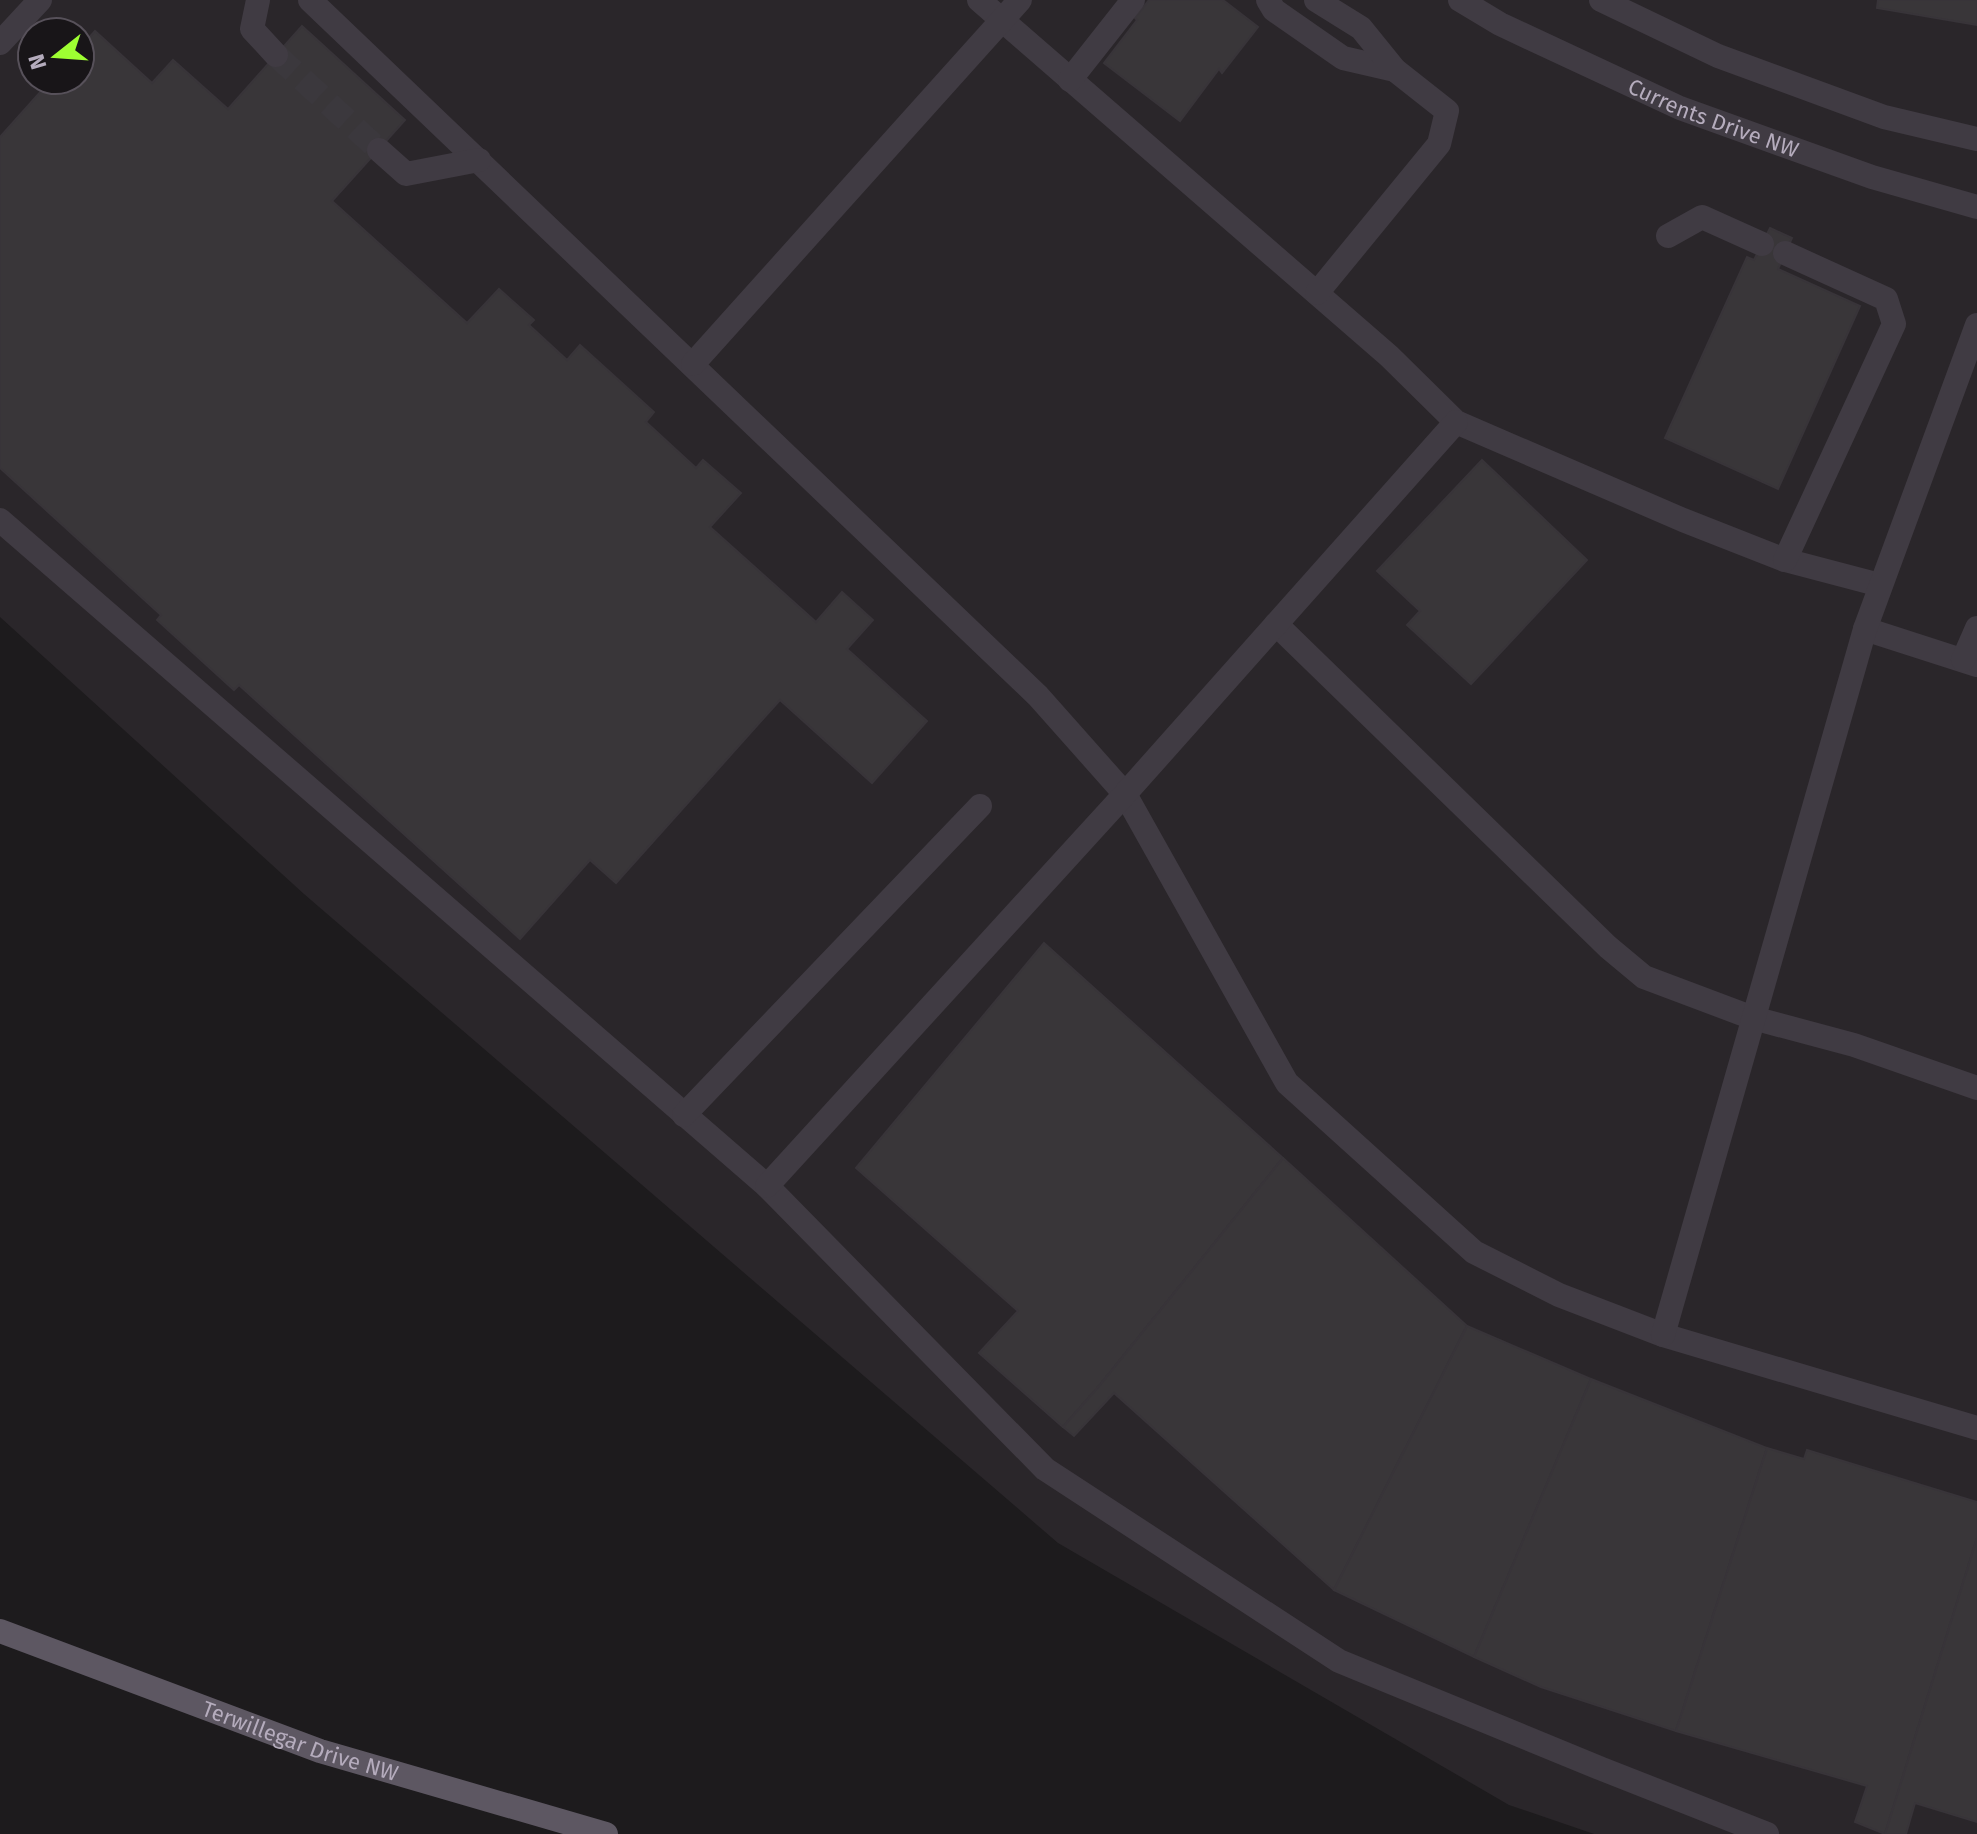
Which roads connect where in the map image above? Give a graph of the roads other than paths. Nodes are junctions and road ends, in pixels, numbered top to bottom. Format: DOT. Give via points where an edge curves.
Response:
graph roads {
  1 [pos="40,0"];
  2 [pos="258,0"];
  3 [pos="310,0"];
  4 [pos="979,0"];
  5 [pos="1020,0"];
  6 [pos="1133,0"];
  7 [pos="1268,0"];
  8 [pos="1316,0"];
  9 [pos="1460,0"];
  10 [pos="1601,0"];
  11 [pos="1001,20"];
  12 [pos="0,43"];
  13 [pos="276,55"];
  14 [pos="1395,70"];
  15 [pos="1070,80"];
  16 [pos="1977,139"];
  17 [pos="379,150"];
  18 [pos="479,160"];
  19 [pos="1977,207"];
  20 [pos="1668,236"];
  21 [pos="1762,244"];
  22 [pos="1785,253"];
  23 [pos="1317,293"];
  24 [pos="1977,325"];
  25 [pos="693,364"];
  26 [pos="1456,422"];
  27 [pos="0,520"];
  28 [pos="1785,560"];
  29 [pos="1880,585"];
  30 [pos="1276,624"];
  31 [pos="1977,628"];
  32 [pos="1865,629"];
  33 [pos="1970,662"];
  34 [pos="1125,794"];
  35 [pos="980,806"];
  36 [pos="1753,1018"];
  37 [pos="1977,1088"];
  38 [pos="684,1115"];
  39 [pos="767,1186"];
  40 [pos="1663,1335"];
  41 [pos="1977,1428"];
  42 [pos="0,1631"];
  43 [pos="606,1834"];
  44 [pos="1767,1834"];
  1 -- 12 [label="street"];
  2 -- 13 [label="street" via="252,29"];
  3 -- 18 [label="street"];
  4 -- 11 [label="street"];
  5 -- 11 [label="street"];
  6 -- 15 [label="street"];
  7 -- 14 [label="street" via="1274,10 1343,58"];
  8 -- 14 [label="street" via="1361,28"];
  9 -- 19 [label="street, Currents Drive NW" via="1680,108 1872,177"];
  10 -- 16 [label="street" via="1732,61 1884,117"];
  11 -- 15 [label="street"];
  11 -- 25 [label="street"];
  14 -- 23 [label="street" via="1447,111 1439,144"];
  15 -- 23 [label="street"];
  17 -- 18 [label="street" via="406,174"];
  18 -- 25 [label="street"];
  20 -- 21 [label="street" via="1702,217"];
  22 -- 28 [label="street" via="1886,299 1894,324"];
  23 -- 26 [label="street"];
  24 -- 29 [label="street"];
  25 -- 34 [label="street" via="1038,696"];
  26 -- 28 [label="street"];
  26 -- 30 [label="street"];
  27 -- 38 [label="street"];
  28 -- 29 [label="street"];
  29 -- 32 [label="street"];
  30 -- 34 [label="street"];
  30 -- 36 [label="street" via="1644,977"];
  31 -- 33 [label="street"];
  32 -- 33 [label="street"];
  32 -- 36 [label="street"];
  34 -- 39 [label="street"];
  34 -- 40 [label="street" via="1287,1083 1474,1252 1559,1295"];
  35 -- 38 [label="street"];
  36 -- 37 [label="street" via="1854,1045"];
  36 -- 40 [label="street"];
  38 -- 39 [label="street"];
  39 -- 44 [label="street" via="1045,1469 1339,1661"];
  40 -- 41 [label="street"];
  42 -- 43 [label="main road, Terwillegar Drive NW" via="320,1751"];
}
